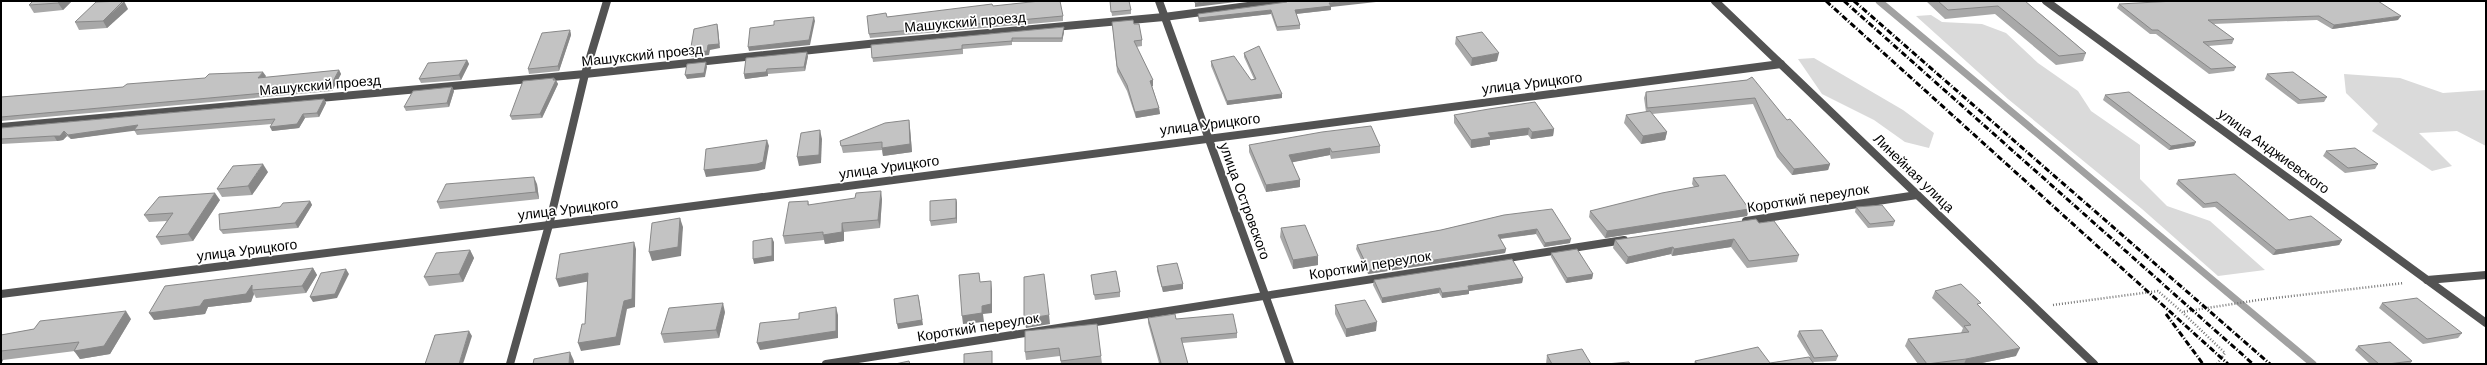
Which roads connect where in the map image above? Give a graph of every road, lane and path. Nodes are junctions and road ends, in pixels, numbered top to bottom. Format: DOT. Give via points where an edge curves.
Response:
graph roads {
  1 [pos="608,1"];
  2 [pos="1159,1"];
  3 [pos="1286,1"];
  4 [pos="1715,1"];
  5 [pos="2046,1"];
  6 [pos="1164,17"];
  7 [pos="1781,64"];
  8 [pos="585,74"];
  9 [pos="1,127"];
  10 [pos="1208,138"];
  11 [pos="1917,195"];
  12 [pos="1737,222"];
  13 [pos="549,225"];
  14 [pos="1635,238"];
  15 [pos="2486,275"];
  16 [pos="2427,280"];
  17 [pos="1,294"];
  18 [pos="1266,294"];
  19 [pos="2034,307"];
  20 [pos="2182,312"];
  21 [pos="2486,323"];
  22 [pos="510,364"];
  23 [pos="826,364"];
  24 [pos="1290,364"];
  25 [pos="2094,364"];
  26 [pos="2217,364"];
  1 -- 8 [label="street"];
  2 -- 6 [label="street, улица Островского"];
  3 -- 6 [label="street, Машукский проезд"];
  4 -- 7 [label="street, Линейная улица"];
  5 -- 16 [label="street, улица Анджиевского"];
  6 -- 8 [label="street, Машукский проезд" via="878,43"];
  6 -- 10 [label="street, улица Островского"];
  7 -- 10 [label="street, улица Урицкого"];
  7 -- 11 [label="street, Линейная улица"];
  8 -- 9 [label="street, Машукский проезд"];
  8 -- 13 [label="street"];
  10 -- 13 [label="street, улица Урицкого"];
  10 -- 18 [label="street, улица Островского"];
  11 -- 12 [label="street, Короткий переулок"];
  11 -- 19 [label="street, Линейная улица"];
  13 -- 17 [label="street, улица Урицкого"];
  13 -- 22 [label="street"];
  14 -- 18 [label="street, Короткий переулок"];
  15 -- 16 [label="street"];
  16 -- 20 [label="path" via="2258,300"];
  16 -- 21 [label="street, улица Анджиевского"];
  18 -- 23 [label="street, Короткий переулок"];
  18 -- 24 [label="street, улица Островского"];
  19 -- 20 [label="path" via="2158,291"];
  19 -- 25 [label="street, Линейная улица"];
  20 -- 26 [label="path" via="2225,353"];
}
